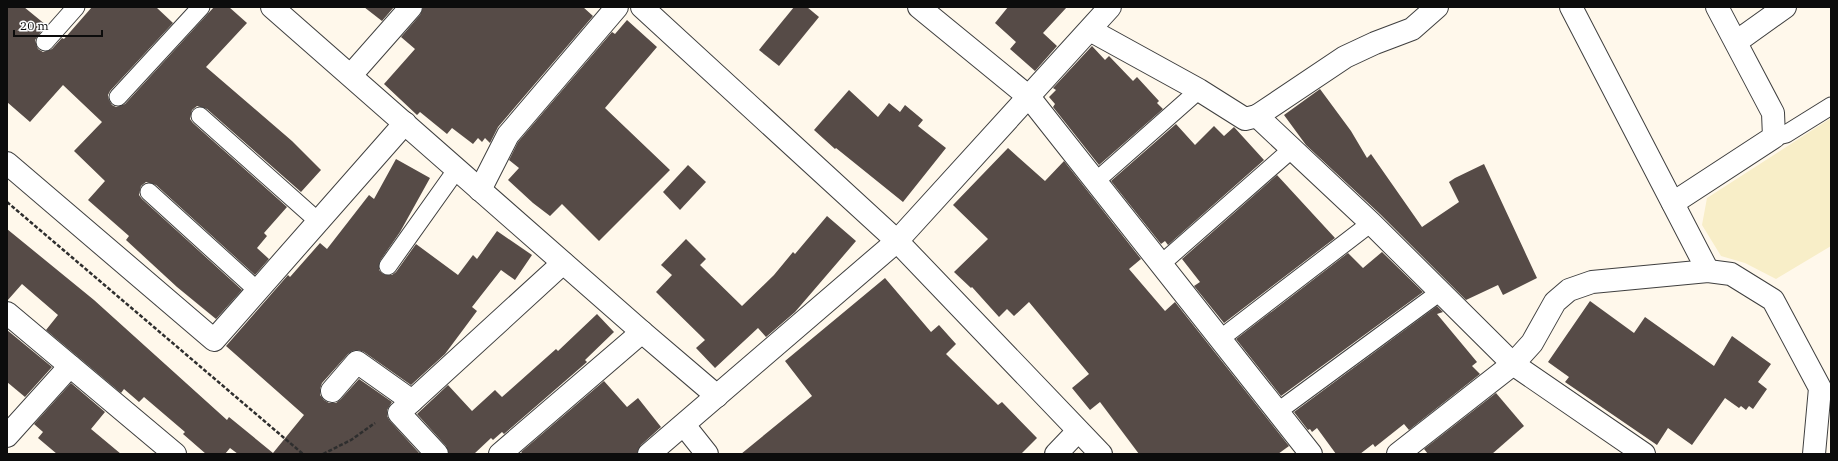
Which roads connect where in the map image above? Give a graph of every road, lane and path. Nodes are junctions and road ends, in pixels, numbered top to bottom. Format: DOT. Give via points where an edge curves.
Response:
graph roads {
  1 [pos="76,7"];
  2 [pos="201,7"];
  3 [pos="272,7"];
  4 [pos="411,7"];
  5 [pos="617,7"];
  6 [pos="642,7"];
  7 [pos="919,7"];
  8 [pos="1110,7"];
  9 [pos="1437,7"];
  10 [pos="1571,7"];
  11 [pos="1717,7"];
  12 [pos="1785,7"];
  13 [pos="1090,30"];
  14 [pos="45,42"];
  15 [pos="1736,42"];
  16 [pos="351,75"];
  17 [pos="1199,90"];
  18 [pos="118,97"];
  19 [pos="1029,97"];
  20 [pos="1831,106"];
  21 [pos="200,116"];
  22 [pos="1257,116"];
  23 [pos="405,123"];
  24 [pos="1774,137"];
  25 [pos="1292,149"];
  26 [pos="7,163"];
  27 [pos="457,169"];
  28 [pos="1096,181"];
  29 [pos="480,190"];
  30 [pos="149,192"];
  31 [pos="7,202"];
  32 [pos="1673,203"];
  33 [pos="318,222"];
  34 [pos="1370,223"];
  35 [pos="897,241"];
  36 [pos="563,263"];
  37 [pos="1161,264"];
  38 [pos="388,266"];
  39 [pos="1708,271"];
  40 [pos="258,291"];
  41 [pos="1440,292"];
  42 [pos="7,313"];
  43 [pos="642,332"];
  44 [pos="1220,339"];
  45 [pos="1513,364"];
  46 [pos="70,366"];
  47 [pos="332,391"];
  48 [pos="717,396"];
  49 [pos="1825,400"];
  50 [pos="405,407"];
  51 [pos="1277,412"];
  52 [pos="684,425"];
  53 [pos="1078,431"];
  54 [pos="7,436"];
  55 [pos="1308,453"];
  56 [pos="175,454"];
  57 [pos="303,454"];
  58 [pos="323,454"];
  59 [pos="437,454"];
  60 [pos="500,454"];
  61 [pos="649,454"];
  62 [pos="707,454"];
  63 [pos="1056,454"];
  64 [pos="1101,454"];
  65 [pos="1398,454"];
  66 [pos="1644,454"];
  67 [pos="1814,454"];
  1 -- 14 [label="lane"];
  2 -- 18 [label="lane"];
  3 -- 16 [label="street"];
  4 -- 16 [label="street"];
  5 -- 29 [label="street" via="508,135"];
  6 -- 35 [label="street"];
  7 -- 19 [label="street"];
  8 -- 13 [label="street"];
  9 -- 22 [label="street" via="1412,29 1345,57"];
  10 -- 32 [label="street"];
  11 -- 15 [label="street"];
  12 -- 15 [label="street"];
  13 -- 17 [label="street"];
  13 -- 19 [label="street"];
  15 -- 24 [label="street" via="1773,114"];
  16 -- 23 [label="street"];
  17 -- 22 [label="street" via="1245,120"];
  17 -- 28 [label="lane"];
  19 -- 28 [label="street"];
  19 -- 35 [label="street"];
  20 -- 24 [label="lane" via="1786,134"];
  21 -- 33 [label="lane"];
  22 -- 25 [label="street"];
  23 -- 27 [label="street"];
  23 -- 33 [label="street"];
  24 -- 32 [label="street"];
  25 -- 34 [label="street"];
  25 -- 37 [label="lane"];
  26 -- 40 [label="street" via="214,340"];
  27 -- 29 [label="street"];
  27 -- 38 [label="lane"];
  28 -- 37 [label="street"];
  29 -- 36 [label="street"];
  30 -- 40 [label="lane"];
  31 -- 57 [label="path"];
  32 -- 39 [label="street"];
  33 -- 40 [label="street"];
  34 -- 41 [label="street"];
  34 -- 44 [label="lane"];
  35 -- 48 [label="street"];
  35 -- 53 [label="street"];
  36 -- 43 [label="street"];
  36 -- 50 [label="street"];
  37 -- 44 [label="street"];
  39 -- 45 [label="street" via="1592,282 1569,290 1556,302 1532,343"];
  39 -- 49 [label="street" via="1731,274 1773,300"];
  41 -- 45 [label="street"];
  41 -- 51 [label="lane"];
  42 -- 46 [label="street"];
  43 -- 48 [label="street"];
  43 -- 60 [label="street"];
  44 -- 51 [label="street"];
  45 -- 65 [label="street"];
  45 -- 66 [label="street"];
  46 -- 54 [label="street"];
  46 -- 56 [label="street"];
  47 -- 50 [label="street" via="358,362"];
  48 -- 52 [label="street"];
  49 -- 67 [label="street"];
  50 -- 58 [label="path" via="388,414 351,440"];
  50 -- 59 [label="street"];
  51 -- 55 [label="street"];
  52 -- 61 [label="street"];
  52 -- 62 [label="street"];
  53 -- 63 [label="street"];
  53 -- 64 [label="street"];
}
